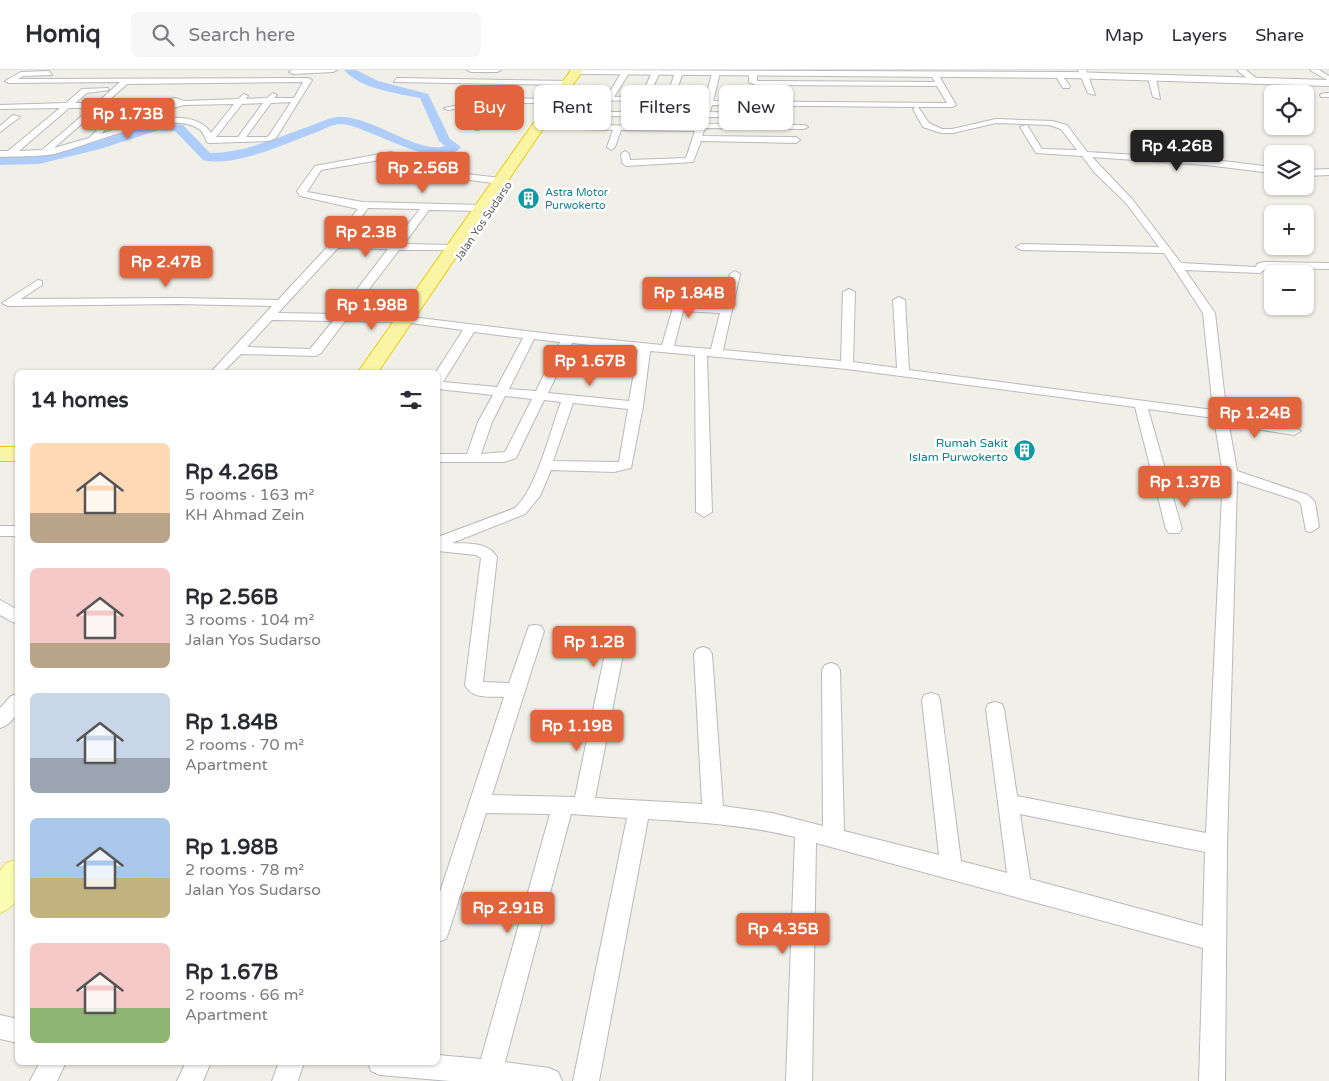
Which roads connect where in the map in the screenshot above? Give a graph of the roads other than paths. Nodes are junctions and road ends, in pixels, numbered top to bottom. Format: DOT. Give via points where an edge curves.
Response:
graph roads {
  1 [pos="77,70"];
  2 [pos="103,70"];
  3 [pos="130,70"];
  4 [pos="182,70"];
  5 [pos="213,70"];
  6 [pos="240,70"];
  7 [pos="266,70"];
  8 [pos="333,70"];
  9 [pos="446,70"];
  10 [pos="464,70"];
  11 [pos="497,70"];
  12 [pos="1241,70"];
  13 [pos="1314,70"];
  14 [pos="292,71"];
  15 [pos="315,71"];
  16 [pos="626,71"];
  17 [pos="52,72"];
  18 [pos="656,72"];
  19 [pos="674,72"];
  20 [pos="802,72"];
  21 [pos="891,72"];
  22 [pos="977,72"];
  23 [pos="1083,72"];
  24 [pos="578,73"];
  25 [pos="716,73"];
  26 [pos="753,73"];
  27 [pos="828,73"];
  28 [pos="1137,73"];
  29 [pos="934,74"];
  30 [pos="1058,75"];
  31 [pos="1327,76"];
  32 [pos="149,78"];
  33 [pos="1152,78"];
  34 [pos="258,79"];
  35 [pos="286,79"];
  36 [pos="122,80"];
  37 [pos="178,80"];
  38 [pos="205,80"];
  39 [pos="231,80"];
  40 [pos="397,80"];
  41 [pos="65,81"];
  42 [pos="91,81"];
  43 [pos="437,81"];
  44 [pos="34,82"];
  45 [pos="1256,82"];
  46 [pos="759,83"];
  47 [pos="830,84"];
  48 [pos="940,84"];
  49 [pos="466,85"];
  50 [pos="570,85"];
  51 [pos="674,85"];
  52 [pos="1066,86"];
  53 [pos="171,87"];
  54 [pos="224,87"];
  55 [pos="524,87"];
  56 [pos="115,88"];
  57 [pos="1092,93"];
  58 [pos="903,94"];
  59 [pos="218,95"];
  60 [pos="611,95"];
  61 [pos="1157,97"];
  62 [pos="611,98"];
  63 [pos="296,100"];
  64 [pos="160,101"];
  65 [pos="268,101"];
  66 [pos="212,102"];
  67 [pos="240,102"];
  68 [pos="181,103"];
  69 [pos="709,103"];
  70 [pos="719,103"];
  71 [pos="99,105"];
  72 [pos="127,105"];
  73 [pos="869,105"];
  74 [pos="908,105"];
  75 [pos="38,106"];
  76 [pos="66,106"];
  77 [pos="793,106"];
  78 [pos="1,107"];
  79 [pos="455,107"];
  80 [pos="448,108"];
  81 [pos="839,108"];
  82 [pos="206,109"];
  83 [pos="917,109"];
  84 [pos="970,114"];
  85 [pos="995,114"];
  86 [pos="50,116"];
  87 [pos="199,116"];
  88 [pos="874,116"];
  89 [pos="0,117"];
  90 [pos="166,121"];
  91 [pos="1001,121"];
  92 [pos="1025,121"];
  93 [pos="193,123"];
  94 [pos="978,124"];
  95 [pos="132,127"];
  96 [pos="611,127"];
  97 [pos="618,127"];
  98 [pos="621,127"];
  99 [pos="793,127"];
  100 [pos="804,127"];
  101 [pos="42,128"];
  102 [pos="73,128"];
  103 [pos="102,128"];
  104 [pos="0,130"];
  105 [pos="538,130"];
  106 [pos="545,130"];
  107 [pos="574,130"];
  108 [pos="589,130"];
  109 [pos="700,130"];
  110 [pos="759,130"];
  111 [pos="697,138"];
  112 [pos="761,139"];
  113 [pos="89,140"];
  114 [pos="210,140"];
  115 [pos="240,140"];
  116 [pos="796,140"];
  117 [pos="610,147"];
  118 [pos="45,152"];
  119 [pos="4,154"];
  120 [pos="625,154"];
  121 [pos="1084,154"];
  122 [pos="1264,169"];
  123 [pos="1329,172"];
  124 [pos="1314,173"];
  125 [pos="501,181"];
  126 [pos="363,205"];
  127 [pos="427,206"];
  128 [pos="483,208"];
  129 [pos="335,245"];
  130 [pos="398,246"];
  131 [pos="1021,247"];
  132 [pos="455,248"];
  133 [pos="1174,259"];
  134 [pos="1248,266"];
  135 [pos="1329,266"];
  136 [pos="735,274"];
  137 [pos="685,282"];
  138 [pos="38,283"];
  139 [pos="850,292"];
  140 [pos="899,300"];
  141 [pos="282,303"];
  142 [pos="678,307"];
  143 [pos="725,310"];
  144 [pos="269,316"];
  145 [pos="342,317"];
  146 [pos="409,320"];
  147 [pos="470,328"];
  148 [pos="530,335"];
  149 [pos="568,339"];
  150 [pos="644,347"];
  151 [pos="237,350"];
  152 [pos="667,350"];
  153 [pos="701,353"];
  154 [pos="716,354"];
  155 [pos="847,365"];
  156 [pos="219,370"];
  157 [pos="370,370"];
  158 [pos="384,370"];
  159 [pos="903,372"];
  160 [pos="440,377"];
  161 [pos="440,385"];
  162 [pos="500,392"];
  163 [pos="540,397"];
  164 [pos="568,400"];
  165 [pos="636,406"];
  166 [pos="1141,406"];
  167 [pos="1221,417"];
  168 [pos="1294,431"];
  169 [pos="0,454"];
  170 [pos="15,454"];
  171 [pos="440,458"];
  172 [pos="472,458"];
  173 [pos="545,465"];
  174 [pos="1230,474"];
  175 [pos="704,512"];
  176 [pos="1311,527"];
  177 [pos="1174,529"];
  178 [pos="0,531"];
  179 [pos="15,531"];
  180 [pos="440,543"];
  181 [pos="440,545"];
  182 [pos="0,606"];
  183 [pos="15,617"];
  184 [pos="535,631"];
  185 [pos="616,639"];
  186 [pos="702,654"];
  187 [pos="831,670"];
  188 [pos="517,690"];
  189 [pos="931,700"];
  190 [pos="15,704"];
  191 [pos="995,708"];
  192 [pos="0,720"];
  193 [pos="1008,803"];
  194 [pos="480,804"];
  195 [pos="573,806"];
  196 [pos="639,810"];
  197 [pos="713,814"];
  198 [pos="806,830"];
  199 [pos="834,838"];
  200 [pos="1216,845"];
  201 [pos="951,868"];
  202 [pos="15,878"];
  203 [pos="1020,887"];
  204 [pos="0,897"];
  205 [pos="440,925"];
  206 [pos="1214,940"];
  207 [pos="0,1028"];
  208 [pos="15,1030"];
  209 [pos="52,1065"];
  210 [pos="198,1065"];
  211 [pos="291,1065"];
  212 [pos="412,1065"];
  213 [pos="490,1072"];
  214 [pos="43,1081"];
  215 [pos="190,1081"];
  216 [pos="285,1081"];
  217 [pos="549,1081"];
  218 [pos="586,1081"];
  219 [pos="798,1081"];
  220 [pos="1212,1081"];
  1 -- 41 [label="street"];
  2 -- 42 [label="street"];
  3 -- 36 [label="street"];
  4 -- 32 [label="street" via="177,78"];
  5 -- 38 [label="street"];
  6 -- 39 [label="street"];
  7 -- 34 [label="street"];
  8 -- 15 [label="street"];
  9 -- 43 [label="street"];
  10 -- 11 [label="street"];
  12 -- 45 [label="street"];
  13 -- 31 [label="street"];
  14 -- 15 [label="street"];
  14 -- 35 [label="street"];
  16 -- 18 [label="street"];
  16 -- 24 [label="street"];
  16 -- 60 [label="street"];
  17 -- 44 [label="street"];
  17 -- 44 [label="street" via="21,74 9,81"];
  18 -- 19 [label="street"];
  18 -- 62 [label="street" via="649,88 668,97"];
  19 -- 25 [label="street"];
  19 -- 51 [label="street"];
  20 -- 26 [label="street"];
  20 -- 27 [label="street"];
  21 -- 27 [label="street"];
  21 -- 29 [label="street"];
  22 -- 29 [label="street"];
  22 -- 30 [label="street"];
  23 -- 28 [label="street"];
  23 -- 30 [label="street"];
  23 -- 57 [label="street"];
  24 -- 50 [label="highway, Jalan Yos Sudarso"];
  24 -- 55 [label="street"];
  25 -- 26 [label="street"];
  25 -- 69 [label="street" via="715,92"];
  26 -- 46 [label="street" via="753,82"];
  27 -- 47 [label="street"];
  28 -- 33 [label="street"];
  29 -- 48 [label="street"];
  30 -- 52 [label="street"];
  31 -- 45 [label="street"];
  32 -- 36 [label="street"];
  32 -- 37 [label="street"];
  32 -- 56 [label="street" via="125,82"];
  32 -- 72 [label="street"];
  33 -- 45 [label="street"];
  33 -- 61 [label="street"];
  34 -- 35 [label="street"];
  34 -- 39 [label="street"];
  34 -- 67 [label="street"];
  35 -- 63 [label="street" via="309,81"];
  35 -- 65 [label="street"];
  36 -- 42 [label="street"];
  36 -- 56 [label="street"];
  37 -- 38 [label="street"];
  37 -- 53 [label="street"];
  38 -- 39 [label="street"];
  38 -- 68 [label="street"];
  39 -- 54 [label="street"];
  40 -- 43 [label="street"];
  41 -- 42 [label="street"];
  41 -- 44 [label="street"];
  41 -- 75 [label="street"];
  42 -- 76 [label="street"];
  43 -- 49 [label="street"];
  46 -- 47 [label="street"];
  47 -- 48 [label="street"];
  47 -- 81 [label="street"];
  48 -- 74 [label="street" via="942,94 952,105"];
  56 -- 71 [label="street"];
  56 -- 76 [label="street" via="87,91"];
  58 -- 74 [label="street"];
  59 -- 66 [label="street"];
  63 -- 65 [label="street"];
  63 -- 115 [label="street" via="272,137"];
  64 -- 68 [label="street"];
  64 -- 72 [label="street"];
  64 -- 95 [label="street"];
  65 -- 67 [label="street"];
  65 -- 115 [label="street"];
  66 -- 67 [label="street"];
  66 -- 68 [label="street"];
  66 -- 82 [label="street"];
  67 -- 114 [label="street"];
  68 -- 90 [label="street"];
  69 -- 70 [label="street"];
  71 -- 72 [label="street"];
  71 -- 76 [label="street"];
  71 -- 102 [label="street"];
  72 -- 103 [label="street"];
  73 -- 74 [label="street"];
  73 -- 81 [label="street"];
  73 -- 88 [label="street"];
  75 -- 76 [label="street"];
  75 -- 78 [label="street"];
  76 -- 86 [label="street"];
  77 -- 81 [label="street"];
  79 -- 80 [label="street"];
  83 -- 94 [label="street" via="929,128 941,131 949,120"];
  84 -- 94 [label="street"];
  85 -- 91 [label="street"];
  86 -- 101 [label="street"];
  86 -- 119 [label="street"];
  87 -- 93 [label="street"];
  89 -- 104 [label="street" via="21,117"];
  90 -- 93 [label="street"];
  90 -- 95 [label="street"];
  91 -- 92 [label="street"];
  91 -- 94 [label="street"];
  92 -- 121 [label="street" via="1051,121 1067,129"];
  92 -- 121 [label="street" via="1041,155"];
  93 -- 114 [label="street" via="203,128"];
  95 -- 103 [label="street"];
  95 -- 113 [label="street"];
  96 -- 97 [label="street"];
  97 -- 98 [label="street"];
  97 -- 117 [label="street"];
  99 -- 100 [label="street"];
  101 -- 102 [label="street"];
  101 -- 119 [label="street"];
  102 -- 103 [label="street"];
  102 -- 118 [label="street"];
  103 -- 113 [label="street"];
  105 -- 125 [label="highway, Jalan Yos Sudarso"];
  106 -- 146 [label="highway, Jalan Yos Sudarso"];
  107 -- 108 [label="street"];
  109 -- 111 [label="street"];
  110 -- 112 [label="street"];
  111 -- 112 [label="street"];
  111 -- 120 [label="street" via="689,160 626,163"];
  112 -- 116 [label="street"];
  113 -- 118 [label="street"];
  114 -- 115 [label="street"];
  118 -- 119 [label="street"];
  121 -- 122 [label="street"];
  121 -- 133 [label="street" via="1107,182 1130,202"];
  123 -- 124 [label="street"];
  125 -- 126 [label="street" via="437,173 422,168 414,160 387,155 319,167 302,191 305,196"];
  125 -- 128 [label="highway, Jalan Yos Sudarso"];
  126 -- 127 [label="street"];
  126 -- 129 [label="street" via="361,213"];
  127 -- 128 [label="street"];
  127 -- 130 [label="street"];
  128 -- 132 [label="highway, Jalan Yos Sudarso"];
  129 -- 130 [label="street"];
  129 -- 141 [label="street"];
  130 -- 132 [label="street"];
  130 -- 145 [label="street"];
  131 -- 133 [label="street"];
  132 -- 146 [label="highway, Jalan Yos Sudarso"];
  133 -- 134 [label="street"];
  133 -- 135 [label="street" via="1260,270 1264,265"];
  133 -- 167 [label="street" via="1209,313"];
  136 -- 143 [label="street"];
  137 -- 142 [label="street"];
  138 -- 141 [label="street" via="8,304"];
  139 -- 155 [label="street"];
  140 -- 159 [label="street"];
  141 -- 144 [label="street"];
  142 -- 143 [label="street"];
  142 -- 152 [label="street"];
  143 -- 154 [label="street"];
  144 -- 145 [label="street"];
  144 -- 151 [label="street"];
  145 -- 146 [label="street"];
  145 -- 151 [label="street" via="314,352"];
  146 -- 147 [label="street"];
  146 -- 157 [label="highway, Jalan Yos Sudarso"];
  146 -- 158 [label="highway, Jalan Yos Sudarso"];
  147 -- 148 [label="street"];
  147 -- 160 [label="street"];
  148 -- 149 [label="street"];
  148 -- 162 [label="street"];
  149 -- 150 [label="street"];
  149 -- 163 [label="street"];
  150 -- 152 [label="street"];
  150 -- 165 [label="street"];
  151 -- 156 [label="street"];
  152 -- 153 [label="street"];
  153 -- 154 [label="street"];
  153 -- 175 [label="street"];
  154 -- 155 [label="street"];
  155 -- 159 [label="street"];
  159 -- 166 [label="street"];
  161 -- 162 [label="street"];
  162 -- 163 [label="street"];
  162 -- 172 [label="street"];
  163 -- 164 [label="street"];
  163 -- 172 [label="street" via="511,455"];
  164 -- 165 [label="street"];
  164 -- 173 [label="street"];
  165 -- 173 [label="street" via="626,465 614,468"];
  166 -- 167 [label="street"];
  166 -- 177 [label="street"];
  167 -- 168 [label="street"];
  167 -- 174 [label="street"];
  169 -- 170 [label="highway"];
  171 -- 172 [label="street"];
  173 -- 180 [label="street" via="528,505 520,511"];
  174 -- 176 [label="street" via="1303,498 1308,502"];
  174 -- 200 [label="street"];
  178 -- 179 [label="street"];
  181 -- 188 [label="street" via="482,552 489,557 474,685 478,689"];
  182 -- 183 [label="street"];
  184 -- 188 [label="street"];
  185 -- 195 [label="street"];
  186 -- 197 [label="street"];
  187 -- 199 [label="street"];
  188 -- 194 [label="street"];
  189 -- 201 [label="street"];
  190 -- 192 [label="street"];
  191 -- 193 [label="street"];
  193 -- 200 [label="street"];
  193 -- 203 [label="street"];
  194 -- 195 [label="street"];
  194 -- 205 [label="street"];
  195 -- 196 [label="street"];
  195 -- 213 [label="street"];
  196 -- 197 [label="street"];
  196 -- 218 [label="street"];
  197 -- 198 [label="street"];
  198 -- 199 [label="street"];
  198 -- 219 [label="street"];
  199 -- 201 [label="street"];
  200 -- 206 [label="street"];
  201 -- 203 [label="street"];
  202 -- 204 [label="main road"];
  203 -- 206 [label="street"];
  206 -- 220 [label="street"];
  207 -- 208 [label="street"];
  209 -- 214 [label="street"];
  210 -- 215 [label="street"];
  211 -- 216 [label="street"];
  212 -- 213 [label="street"];
  213 -- 217 [label="street"];
}
